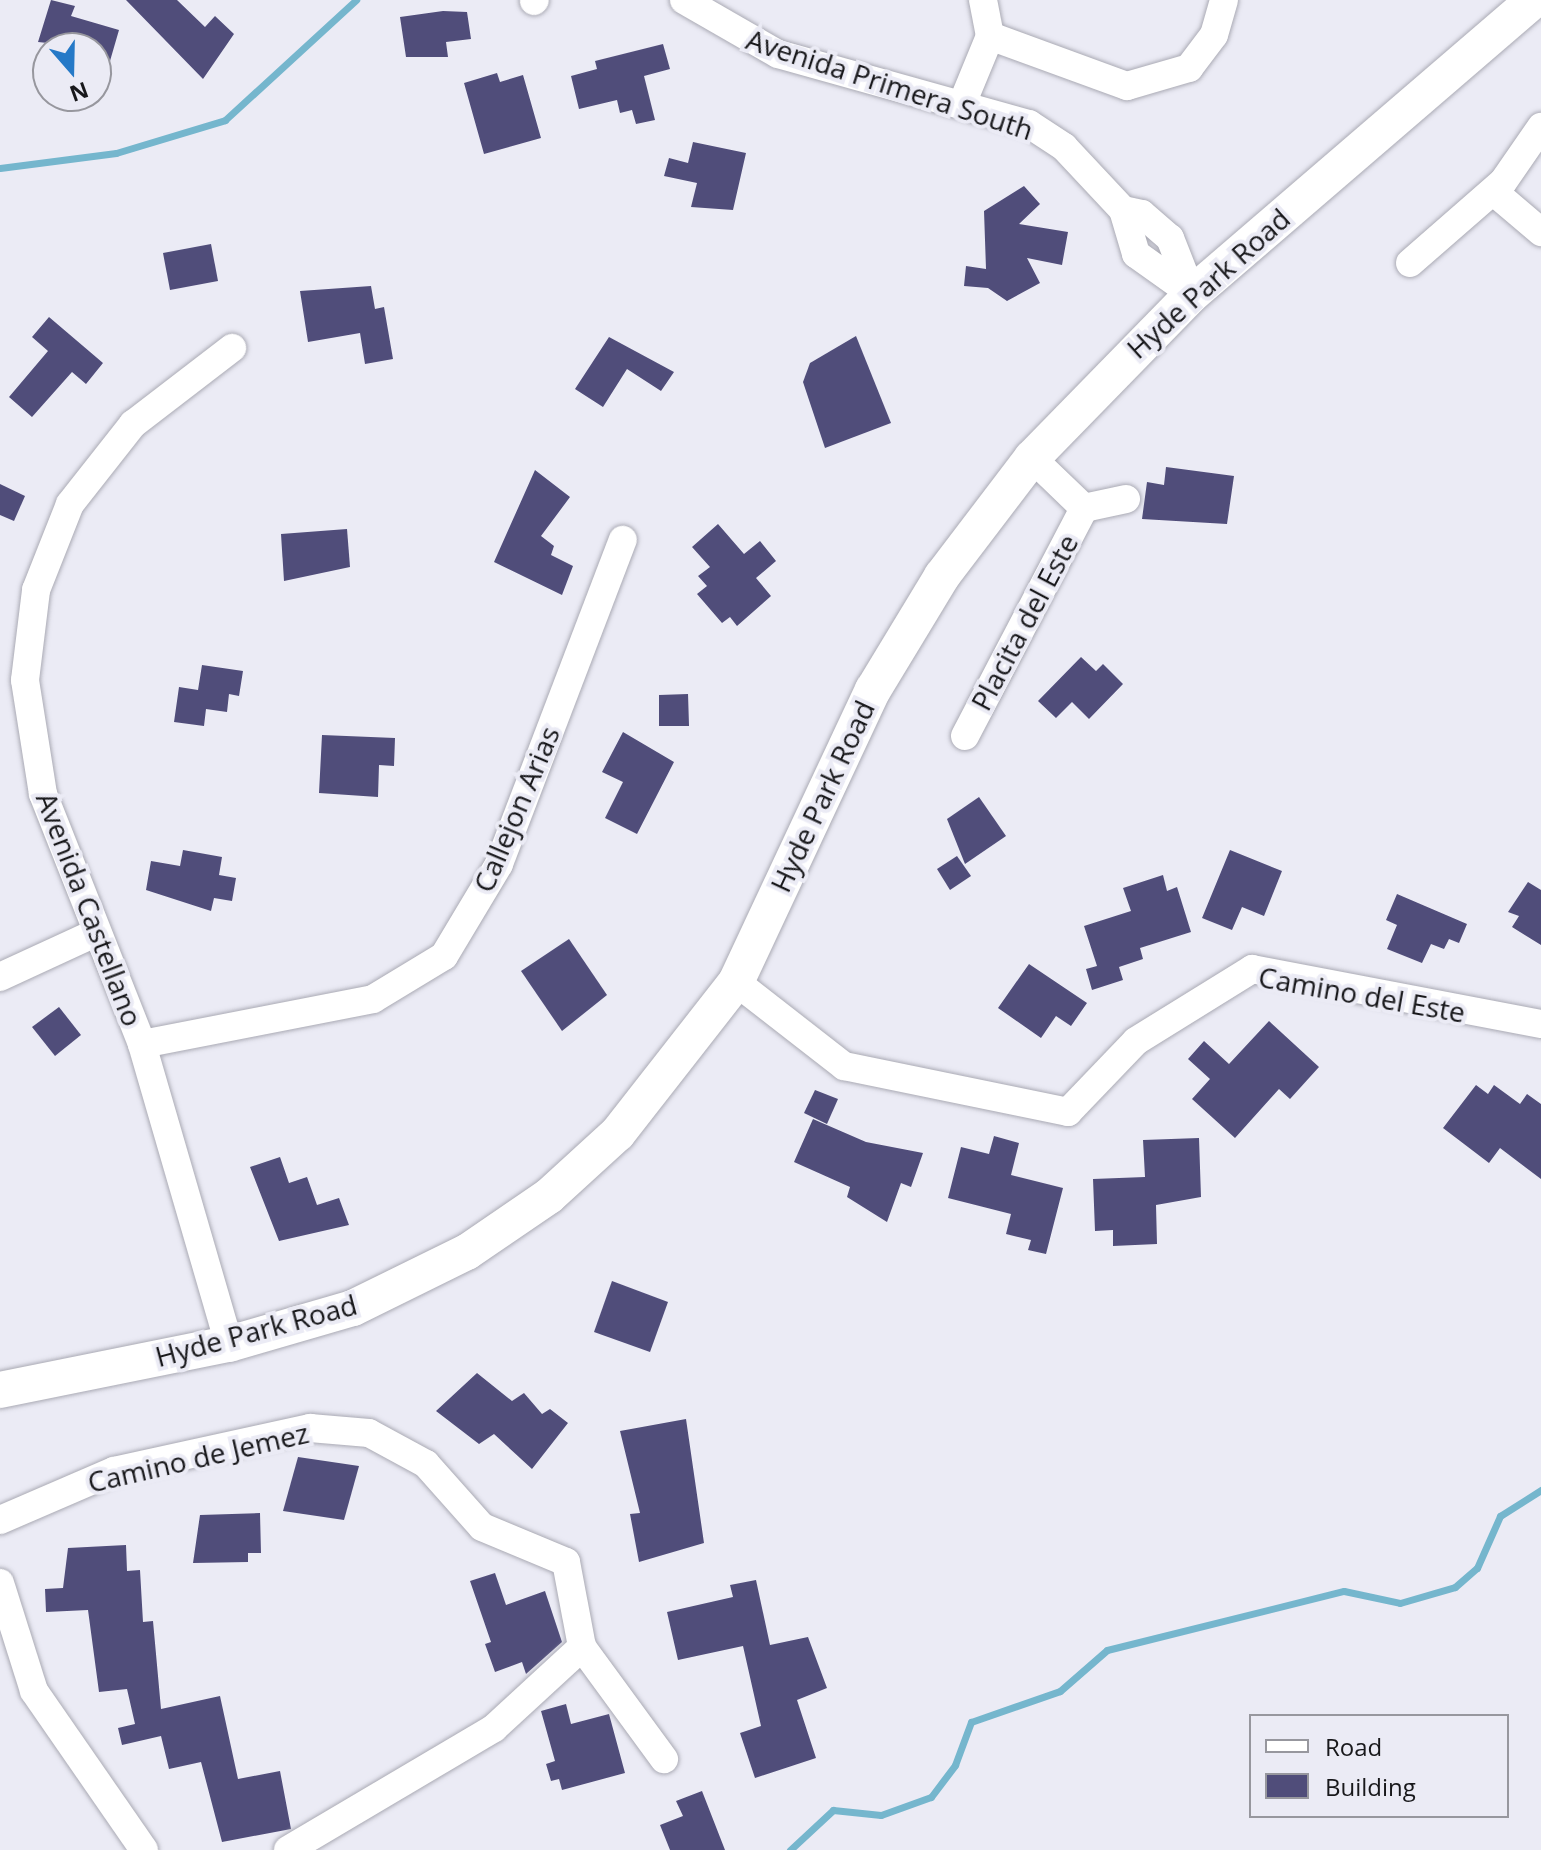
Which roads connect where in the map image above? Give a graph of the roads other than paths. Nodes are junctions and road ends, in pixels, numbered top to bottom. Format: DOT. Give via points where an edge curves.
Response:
graph roads {
  1 [pos="684,0"];
  2 [pos="983,0"];
  3 [pos="1224,0"];
  4 [pos="1534,0"];
  5 [pos="990,36"];
  6 [pos="962,104"];
  7 [pos="1541,127"];
  8 [pos="1494,192"];
  9 [pos="1541,232"];
  10 [pos="1410,263"];
  11 [pos="1192,294"];
  12 [pos="232,348"];
  13 [pos="1032,458"];
  14 [pos="1126,499"];
  15 [pos="1084,508"];
  16 [pos="623,540"];
  17 [pos="965,736"];
  18 [pos="93,934"];
  19 [pos="0,977"];
  20 [pos="736,982"];
  21 [pos="1541,1024"];
  22 [pos="142,1044"];
  23 [pos="229,1344"];
  24 [pos="0,1390"];
  25 [pos="0,1520"];
  26 [pos="0,1583"];
  27 [pos="582,1647"];
  28 [pos="664,1759"];
  29 [pos="144,1850"];
  30 [pos="288,1850"];
  1 -- 6 [label="street, Avenida Primera South" via="778,54"];
  2 -- 5 [label="street"];
  3 -- 5 [label="street" via="1214,35 1189,68 1127,86"];
  4 -- 11 [label="main road, Hyde Park Road"];
  5 -- 6 [label="street"];
  6 -- 11 [label="street, Avenida Primera South" via="1047,134 1123,210 1142,214 1170,238"];
  7 -- 8 [label="street"];
  8 -- 9 [label="street"];
  8 -- 10 [label="street"];
  11 -- 13 [label="main road, Hyde Park Road"];
  12 -- 18 [label="street, Avenida Castellano" via="133,424 70,504 36,590 25,680 43,794"];
  13 -- 15 [label="street, Placita del Este"];
  13 -- 20 [label="main road, Hyde Park Road" via="942,576 873,690"];
  14 -- 15 [label="street, Placita del Este"];
  15 -- 17 [label="street, Placita del Este"];
  16 -- 22 [label="street, Callejon Arias" via="499,864 444,956 373,999"];
  18 -- 19 [label="street"];
  18 -- 22 [label="street, Avenida Castellano"];
  20 -- 21 [label="street, Camino del Este" via="844,1066 1068,1112 1136,1041 1252,969"];
  20 -- 23 [label="main road, Hyde Park Road" via="649,1097 549,1196 467,1252 353,1308"];
  22 -- 23 [label="street, Avenida Castellano"];
  23 -- 24 [label="main road, Hyde Park Road"];
  25 -- 27 [label="street, Camino de Jemez" via="114,1471 299,1430 349,1428 426,1464 482,1527 566,1562"];
  26 -- 29 [label="street" via="34,1691"];
  27 -- 28 [label="street, Camino de Jemez"];
  27 -- 30 [label="street" via="494,1728"];
}
